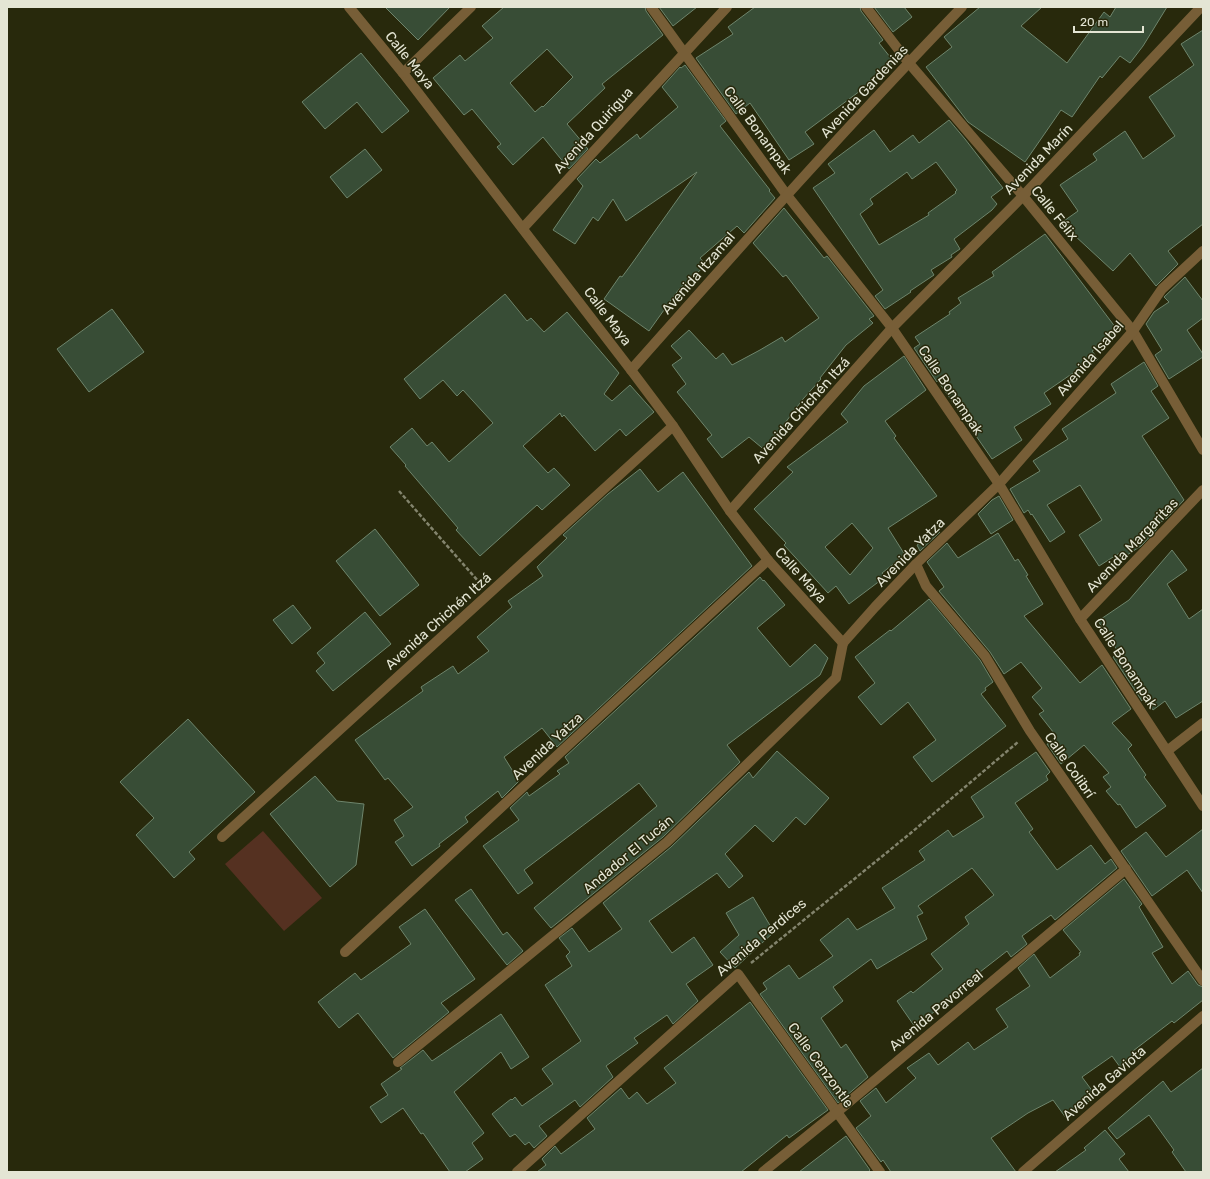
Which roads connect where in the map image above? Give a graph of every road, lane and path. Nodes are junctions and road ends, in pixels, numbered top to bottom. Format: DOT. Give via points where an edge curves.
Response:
graph roads {
  1 [pos="349,7"];
  2 [pos="471,7"];
  3 [pos="651,7"];
  4 [pos="727,7"];
  5 [pos="866,7"];
  6 [pos="962,7"];
  7 [pos="1201,7"];
  8 [pos="684,52"];
  9 [pos="908,62"];
  10 [pos="403,73"];
  11 [pos="786,194"];
  12 [pos="1022,196"];
  13 [pos="523,228"];
  14 [pos="1203,251"];
  15 [pos="892,328"];
  16 [pos="1133,331"];
  17 [pos="632,370"];
  18 [pos="673,426"];
  19 [pos="1203,450"];
  20 [pos="999,484"];
  21 [pos="1203,490"];
  22 [pos="399,491"];
  23 [pos="730,511"];
  24 [pos="768,560"];
  25 [pos="916,564"];
  26 [pos="489,593"];
  27 [pos="1080,619"];
  28 [pos="843,643"];
  29 [pos="1203,723"];
  30 [pos="1030,731"];
  31 [pos="1168,751"];
  32 [pos="1203,806"];
  33 [pos="222,837"];
  34 [pos="1126,869"];
  35 [pos="345,952"];
  36 [pos="738,974"];
  37 [pos="1203,981"];
  38 [pos="1203,1016"];
  39 [pos="398,1062"];
  40 [pos="837,1112"];
  41 [pos="517,1172"];
  42 [pos="764,1172"];
  43 [pos="880,1172"];
  44 [pos="1024,1172"];
  1 -- 10 [label="street, Calle Maya"];
  2 -- 10 [label="street"];
  3 -- 8 [label="street, Calle Bonampak"];
  4 -- 8 [label="street, Avenida Quirigua"];
  5 -- 9 [label="street, Calle Félix"];
  6 -- 9 [label="street, Avenida Gardenias"];
  7 -- 12 [label="street, Avenida Marín"];
  8 -- 11 [label="street, Calle Bonampak"];
  8 -- 13 [label="street, Avenida Quirigua"];
  9 -- 11 [label="street, Avenida Gardenias"];
  9 -- 12 [label="street, Calle Félix"];
  10 -- 13 [label="street, Calle Maya"];
  11 -- 15 [label="street, Calle Bonampak"];
  11 -- 17 [label="street, Avenida Itzamal"];
  12 -- 15 [label="street, Avenida Marín"];
  12 -- 16 [label="street, Calle Félix"];
  13 -- 17 [label="street, Calle Maya"];
  14 -- 16 [label="street, Avenida Isabel" via="1162,290"];
  15 -- 20 [label="street, Calle Bonampak"];
  15 -- 23 [label="street, Avenida Chichén Itzá"];
  16 -- 19 [label="street, Calle Félix"];
  16 -- 20 [label="street, Avenida Isabel"];
  17 -- 18 [label="street, Calle Maya"];
  18 -- 23 [label="street, Calle Maya"];
  18 -- 26 [label="street, Avenida Chichén Itzá"];
  20 -- 25 [label="street, Avenida Yatza"];
  20 -- 27 [label="street, Calle Bonampak"];
  21 -- 27 [label="street, Avenida Margaritas"];
  22 -- 26 [label="path"];
  23 -- 24 [label="street, Calle Maya"];
  24 -- 28 [label="street, Calle Maya"];
  24 -- 35 [label="street, Avenida Yatza"];
  25 -- 28 [label="street, Avenida Yatza"];
  25 -- 30 [label="street, Calle Colibrí" via="926,586 985,656"];
  26 -- 33 [label="street, Avenida Chichén Itzá"];
  27 -- 31 [label="street, Calle Bonampak"];
  28 -- 39 [label="street, Andador El Tucán" via="836,678 667,842"];
  29 -- 31 [label="street"];
  30 -- 34 [label="street, Calle Colibrí"];
  30 -- 36 [label="path, Avenida Perdices" via="912,832"];
  31 -- 32 [label="street, Calle Bonampak"];
  34 -- 37 [label="street, Calle Colibrí"];
  34 -- 40 [label="street, Avenida Pavorreal"];
  36 -- 40 [label="street, Calle Cenzontle"];
  36 -- 41 [label="street, Avenida Perdices"];
  38 -- 44 [label="street, Avenida Gaviota"];
  40 -- 42 [label="street, Avenida Pavorreal"];
  40 -- 43 [label="street, Calle Cenzontle"];
}
